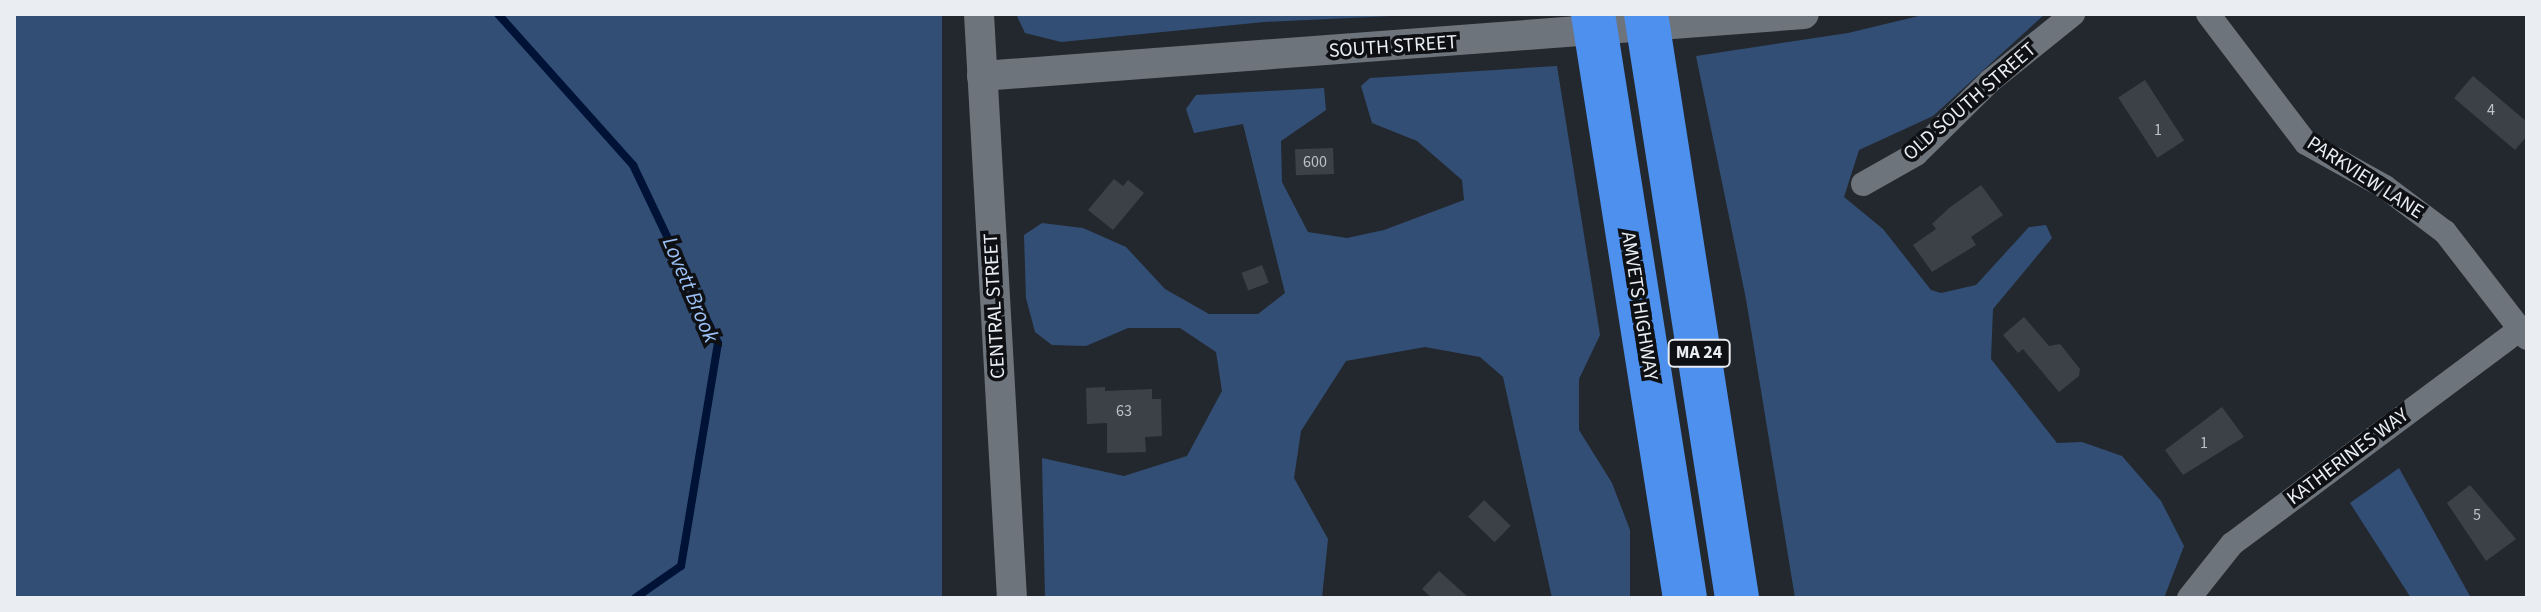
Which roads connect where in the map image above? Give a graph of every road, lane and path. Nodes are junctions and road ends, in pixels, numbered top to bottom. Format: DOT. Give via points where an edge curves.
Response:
graph roads {
  1 [pos="979,14"];
  2 [pos="1593,14"];
  3 [pos="1646,14"];
  4 [pos="1804,14"];
  5 [pos="2073,14"];
  6 [pos="2208,14"];
  7 [pos="982,76"];
  8 [pos="1863,184"];
  9 [pos="2524,334"];
  10 [pos="1012,598"];
  11 [pos="1685,598"];
  12 [pos="1737,598"];
  13 [pos="2189,598"];
  1 -- 7 [label="street, CENTRAL STREET"];
  2 -- 11 [label="highway, AMVETS HIGHWAY / MA 24"];
  3 -- 12 [label="highway, MA 24"];
  4 -- 7 [label="street, SOUTH STREET"];
  5 -- 8 [label="street, OLD SOUTH STREET" via="1990,81 1916,154"];
  6 -- 9 [label="street, PARKVIEW LANE" via="2306,143 2375,180 2445,232"];
  7 -- 10 [label="street, CENTRAL STREET"];
  9 -- 13 [label="street, KATHERINES WAY" via="2232,544"];
}
